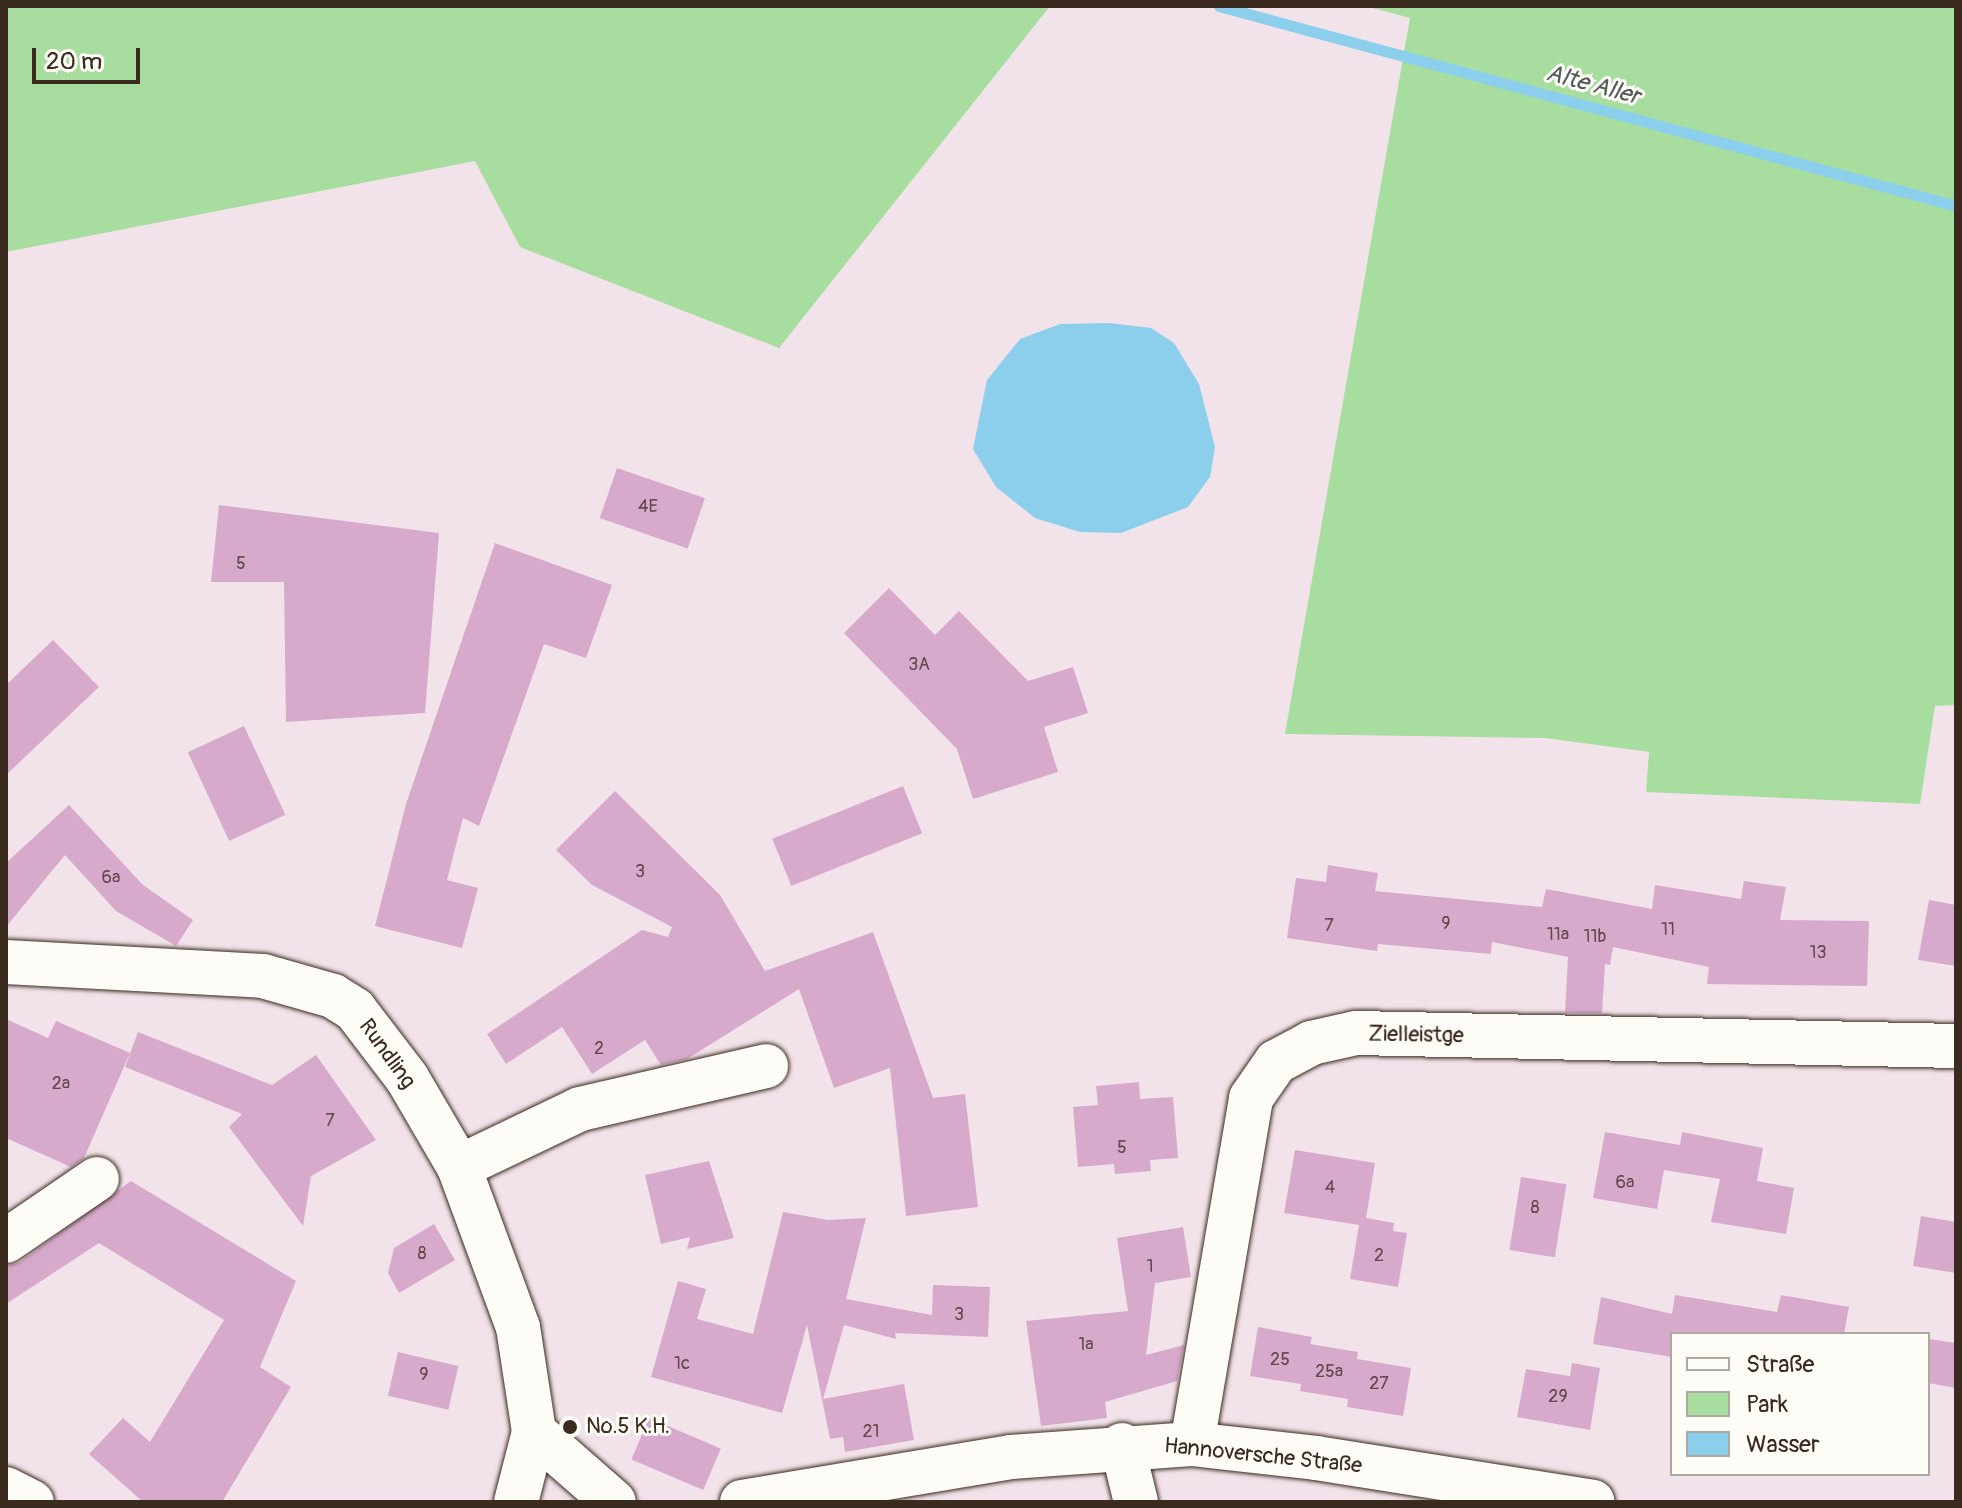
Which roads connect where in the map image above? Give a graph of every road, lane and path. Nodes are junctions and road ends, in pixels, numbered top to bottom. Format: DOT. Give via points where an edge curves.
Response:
graph roads {
  1 [pos="6,962"];
  2 [pos="1956,1046"];
  3 [pos="766,1066"];
  4 [pos="459,1167"];
  5 [pos="97,1179"];
  6 [pos="6,1241"];
  7 [pos="534,1432"];
  8 [pos="1192,1444"];
  9 [pos="1122,1445"];
  10 [pos="6,1489"];
  11 [pos="32,1502"];
  12 [pos="516,1502"];
  13 [pos="614,1502"];
  14 [pos="742,1502"];
  15 [pos="1136,1502"];
  16 [pos="1593,1502"];
  1 -- 4 [label="street, Rundling" via="225,971 297,983 333,996 355,1010 385,1046"];
  2 -- 8 [label="street, Zielleistge" via="1356,1033 1311,1043 1276,1062 1251,1098"];
  3 -- 4 [label="street" via="580,1109"];
  4 -- 7 [label="street, Rundling" via="518,1327"];
  5 -- 6 [label="street"];
  7 -- 12 [label="street, Rundling"];
  7 -- 13 [label="street"];
  8 -- 9 [label="street, Hannoversche Straße"];
  8 -- 16 [label="street, Hannoversche Straße"];
  9 -- 14 [label="street, Hannoversche Straße" via="1011,1457"];
  9 -- 15 [label="street"];
  10 -- 11 [label="street"];
}
